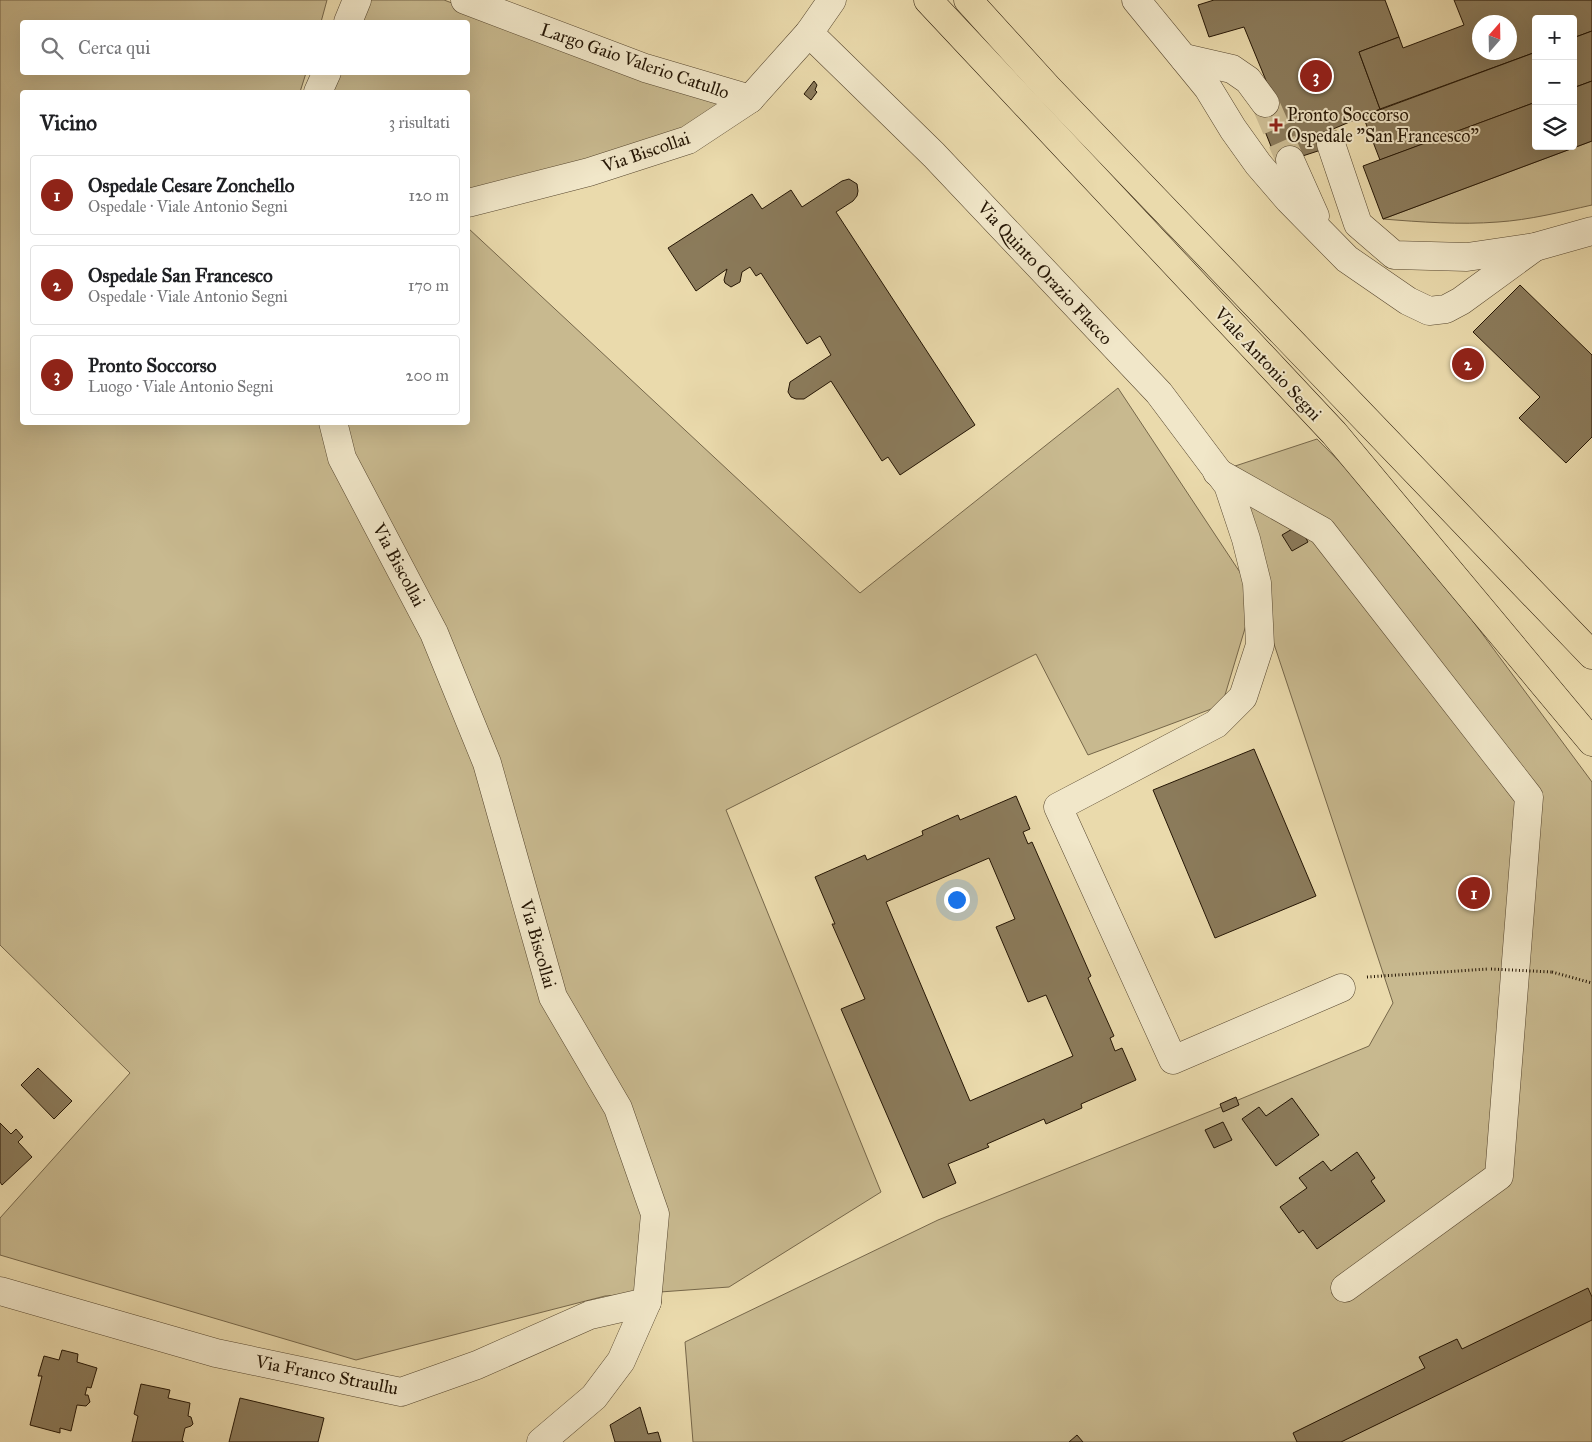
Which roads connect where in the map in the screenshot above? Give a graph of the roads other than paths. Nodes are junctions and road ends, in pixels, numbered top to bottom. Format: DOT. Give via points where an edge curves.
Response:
graph roads {
  1 [pos="357,0"];
  2 [pos="465,0"];
  3 [pos="832,0"];
  4 [pos="928,0"];
  5 [pos="968,0"];
  6 [pos="1142,7"];
  7 [pos="349,20"];
  8 [pos="810,33"];
  9 [pos="1184,58"];
  10 [pos="325,75"];
  11 [pos="319,90"];
  12 [pos="750,99"];
  13 [pos="1265,103"];
  14 [pos="1331,144"];
  15 [pos="1290,160"];
  16 [pos="470,202"];
  17 [pos="1592,231"];
  18 [pos="1323,233"];
  19 [pos="1535,247"];
  20 [pos="334,425"];
  21 [pos="1217,472"];
  22 [pos="1592,655"];
  23 [pos="1592,742"];
  24 [pos="1341,988"];
  25 [pos="1345,1288"];
  26 [pos="0,1290"];
  27 [pos="647,1302"];
  28 [pos="541,1442"];
  1 -- 7 [label="street"];
  2 -- 12 [label="street, Largo Gaio Valerio Catullo" via="645,68"];
  3 -- 8 [label="street, Via Biscollai"];
  4 -- 23 [label="main road, Viale Antonio Segni" via="1334,433"];
  5 -- 22 [label="main road, Viale Antonio Segni" via="1054,94"];
  6 -- 9 [label="street"];
  8 -- 12 [label="street, Via Biscollai"];
  8 -- 21 [label="street, Via Quinto Orazio Flacco" via="934,155 1159,393"];
  9 -- 13 [label="street" via="1232,69 1248,80"];
  9 -- 18 [label="street" via="1208,88 1258,164"];
  10 -- 11 [label="street"];
  12 -- 16 [label="street, Via Biscollai" via="688,140 589,172"];
  14 -- 19 [label="street" via="1358,224 1394,255 1467,256"];
  15 -- 18 [label="street"];
  17 -- 19 [label="street"];
  18 -- 19 [label="street" via="1347,259 1408,301 1430,311 1461,301"];
  20 -- 27 [label="street, Via Biscollai" via="342,458 434,633 487,763 553,997 618,1108 655,1214"];
  21 -- 24 [label="street, Via Quinto Orazio Flacco" via="1228,485 1257,583 1260,645 1243,697 1216,724 1058,807 1173,1060"];
  21 -- 25 [label="street" via="1322,531 1529,797 1498,1176"];
  26 -- 27 [label="street, Via Franco Straullu" via="216,1353 401,1392 477,1365 590,1315"];
  27 -- 28 [label="street, Via Biscollai" via="622,1361 594,1396"];
}
